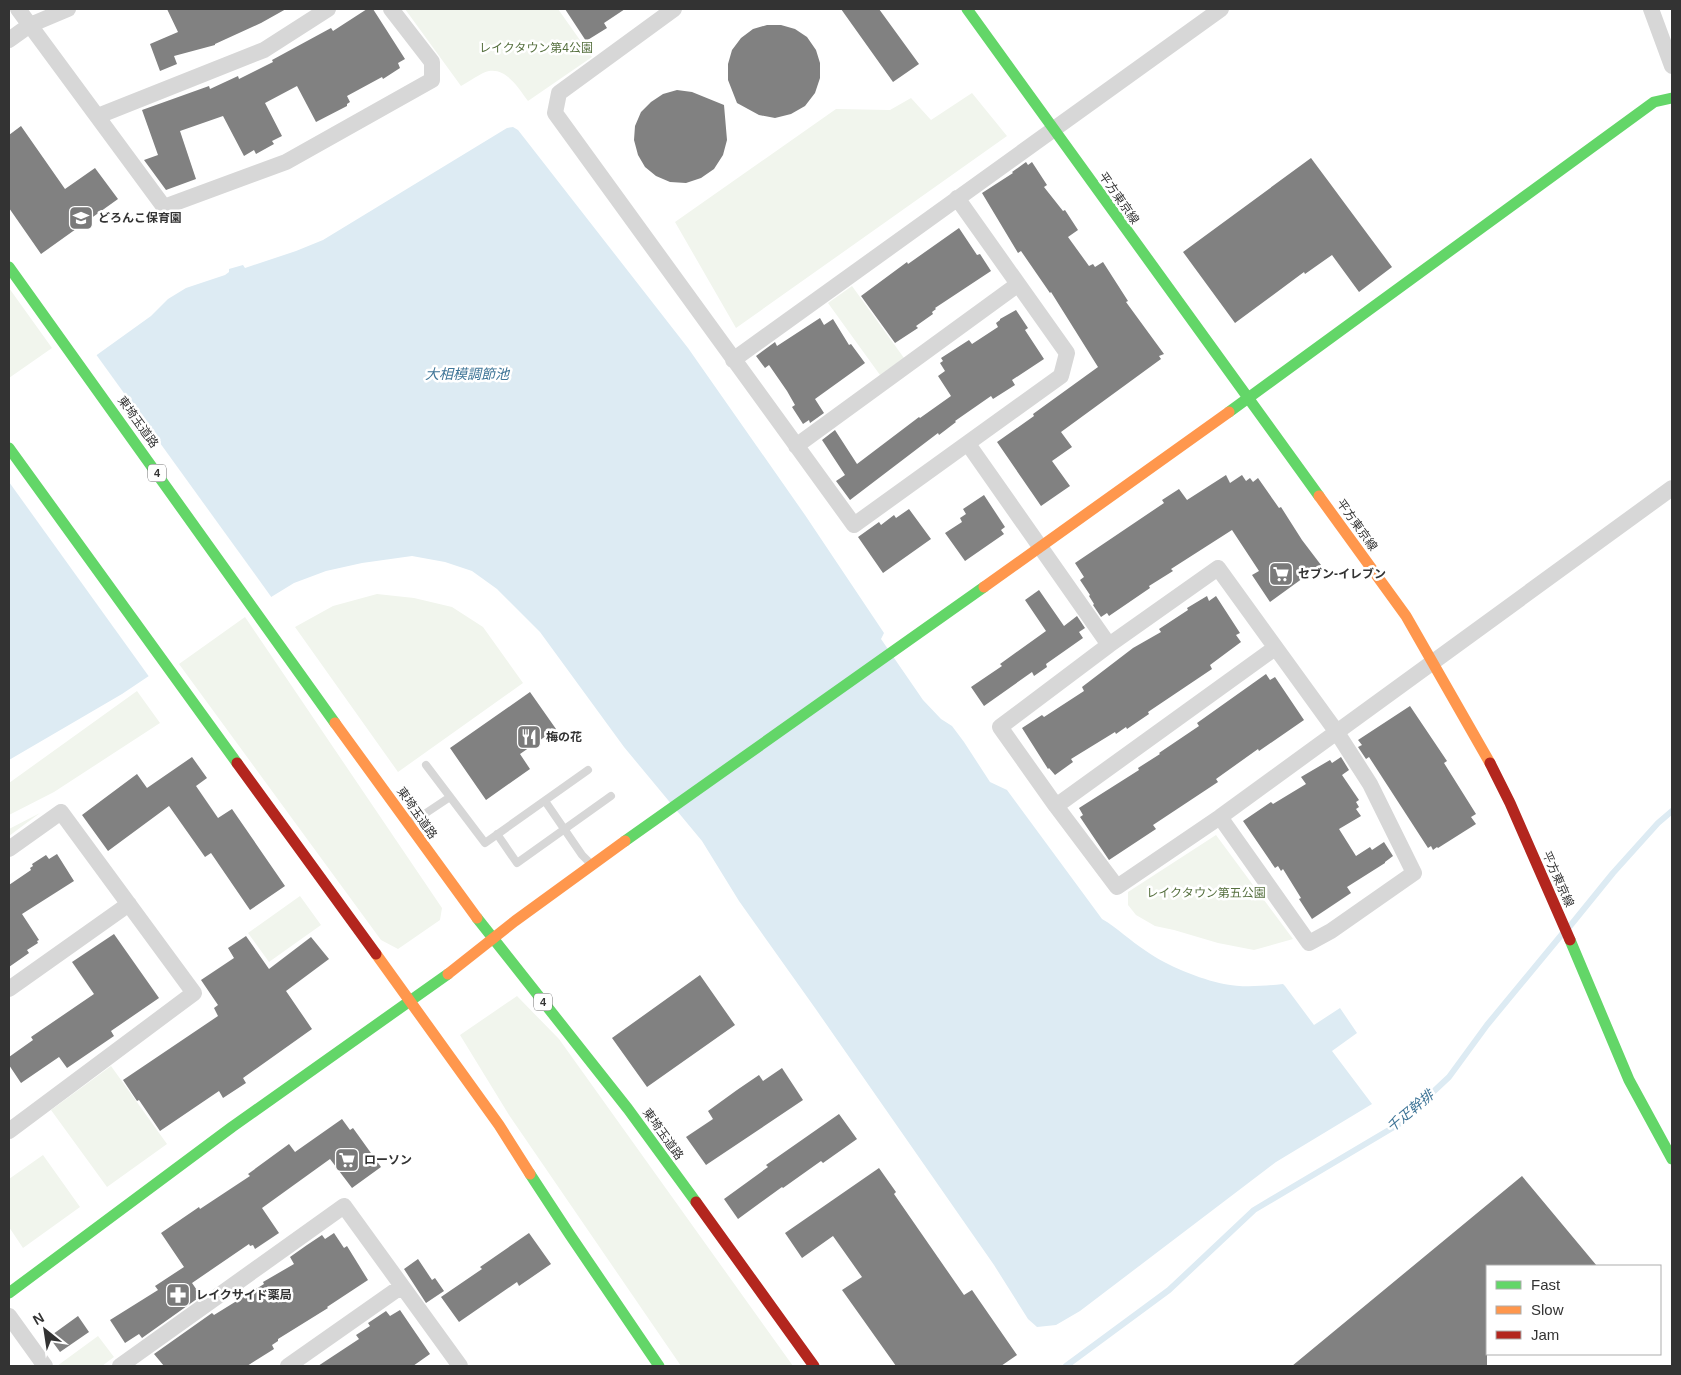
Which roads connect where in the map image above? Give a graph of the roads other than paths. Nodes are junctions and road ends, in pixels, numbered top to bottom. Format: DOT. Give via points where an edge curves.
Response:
graph roads {
  1 [pos="18,9"];
  2 [pos="68,9"];
  3 [pos="328,9"];
  4 [pos="391,9"];
  5 [pos="674,9"];
  6 [pos="967,9"];
  7 [pos="1221,9"];
  8 [pos="1651,9"];
  9 [pos="30,25"];
  10 [pos="9,40"];
  11 [pos="1672,66"];
  12 [pos="1672,98"];
  13 [pos="98,116"];
  14 [pos="1054,128"];
  15 [pos="957,198"];
  16 [pos="9,267"];
  17 [pos="1017,285"];
  18 [pos="733,360"];
  19 [pos="1247,398"];
  20 [pos="968,444"];
  21 [pos="796,446"];
  22 [pos="9,448"];
  23 [pos="1672,488"];
  24 [pos="1040,548"];
  25 [pos="1109,645"];
  26 [pos="1276,648"];
  27 [pos="1433,662"];
  28 [pos="1336,731"];
  29 [pos="426,765"];
  30 [pos="588,770"];
  31 [pos="611,796"];
  32 [pos="450,797"];
  33 [pos="545,801"];
  34 [pos="1056,806"];
  35 [pos="1220,817"];
  36 [pos="407,822"];
  37 [pos="564,829"];
  38 [pos="497,834"];
  39 [pos="9,849"];
  40 [pos="593,865"];
  41 [pos="129,904"];
  42 [pos="494,940"];
  43 [pos="9,989"];
  44 [pos="410,1003"];
  45 [pos="9,1131"];
  46 [pos="1672,1159"];
  47 [pos="402,1286"];
  48 [pos="9,1293"];
  49 [pos="9,1316"];
  50 [pos="45,1366"];
  51 [pos="120,1366"];
  52 [pos="288,1366"];
  53 [pos="460,1366"];
  54 [pos="660,1366"];
  55 [pos="814,1366"];
  1 -- 9 [label="street"];
  2 -- 9 [label="street"];
  3 -- 13 [label="street" via="264,50"];
  4 -- 13 [label="street" via="432,62 432,80 286,162 164,207"];
  5 -- 18 [label="street" via="559,93 555,113"];
  6 -- 14 [label="main road, 平方東京線"];
  7 -- 14 [label="street"];
  8 -- 11 [label="street"];
  9 -- 10 [label="street"];
  9 -- 13 [label="street"];
  12 -- 19 [label="main road" via="1654,102"];
  14 -- 15 [label="street"];
  14 -- 19 [label="main road, 平方東京線"];
  15 -- 17 [label="street"];
  15 -- 18 [label="street"];
  16 -- 36 [label="main road, 東埼玉道路 / 4"];
  17 -- 20 [label="street" via="1067,354 1062,376"];
  17 -- 21 [label="street"];
  18 -- 21 [label="street"];
  19 -- 24 [label="main road"];
  19 -- 27 [label="main road, 平方東京線" via="1406,616"];
  20 -- 21 [label="street" via="854,525"];
  20 -- 24 [label="street"];
  22 -- 44 [label="main road"];
  23 -- 27 [label="street"];
  24 -- 25 [label="street"];
  24 -- 40 [label="main road"];
  25 -- 26 [label="street" via="1218,568"];
  25 -- 34 [label="street" via="1000,727"];
  26 -- 28 [label="street"];
  26 -- 34 [label="street"];
  27 -- 28 [label="street"];
  27 -- 46 [label="main road, 平方東京線" via="1482,747 1510,804 1629,1080"];
  28 -- 35 [label="street"];
  28 -- 35 [label="street" via="1370,784 1414,873 1310,943"];
  29 -- 32 [label="lane"];
  30 -- 33 [label="lane"];
  31 -- 37 [label="lane"];
  32 -- 36 [label="lane"];
  32 -- 38 [label="lane" via="485,843"];
  33 -- 37 [label="lane"];
  33 -- 38 [label="lane"];
  34 -- 35 [label="street" via="1117,887"];
  36 -- 42 [label="main road, 東埼玉道路 / 4"];
  37 -- 38 [label="lane" via="517,863"];
  37 -- 40 [label="lane"];
  39 -- 41 [label="street" via="61,812"];
  40 -- 42 [label="main road"];
  41 -- 43 [label="street"];
  41 -- 45 [label="street" via="194,993"];
  42 -- 44 [label="main road"];
  42 -- 55 [label="main road, 東埼玉道路 / 4" via="628,1109"];
  44 -- 48 [label="main road" via="266,1103"];
  44 -- 54 [label="main road" via="499,1125"];
  47 -- 51 [label="street" via="344,1206"];
  47 -- 52 [label="street"];
  47 -- 53 [label="street"];
  49 -- 50 [label="street"];
}
